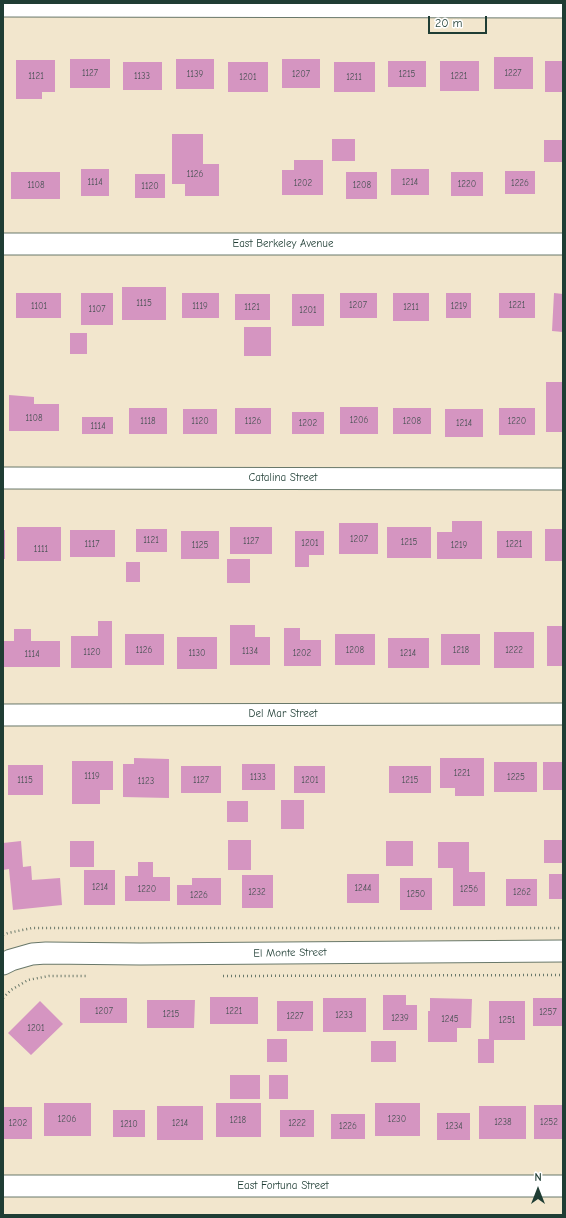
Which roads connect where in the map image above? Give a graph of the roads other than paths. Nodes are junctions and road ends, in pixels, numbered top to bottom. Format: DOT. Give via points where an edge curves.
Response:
graph roads {
  1 [pos="3,6"];
  2 [pos="563,7"];
  3 [pos="3,244"];
  4 [pos="563,244"];
  5 [pos="3,478"];
  6 [pos="563,478"];
  7 [pos="563,714"];
  8 [pos="3,715"];
  9 [pos="563,951"];
  10 [pos="11,960"];
  11 [pos="3,1186"];
  12 [pos="563,1186"];
  1 -- 2 [label="street"];
  3 -- 4 [label="street, East Berkeley Avenue"];
  5 -- 6 [label="street, Catalina Street"];
  7 -- 8 [label="street, Del Mar Street"];
  9 -- 10 [label="street, El Monte Street" via="46,953"];
  11 -- 12 [label="street, East Fortuna Street"];
}
